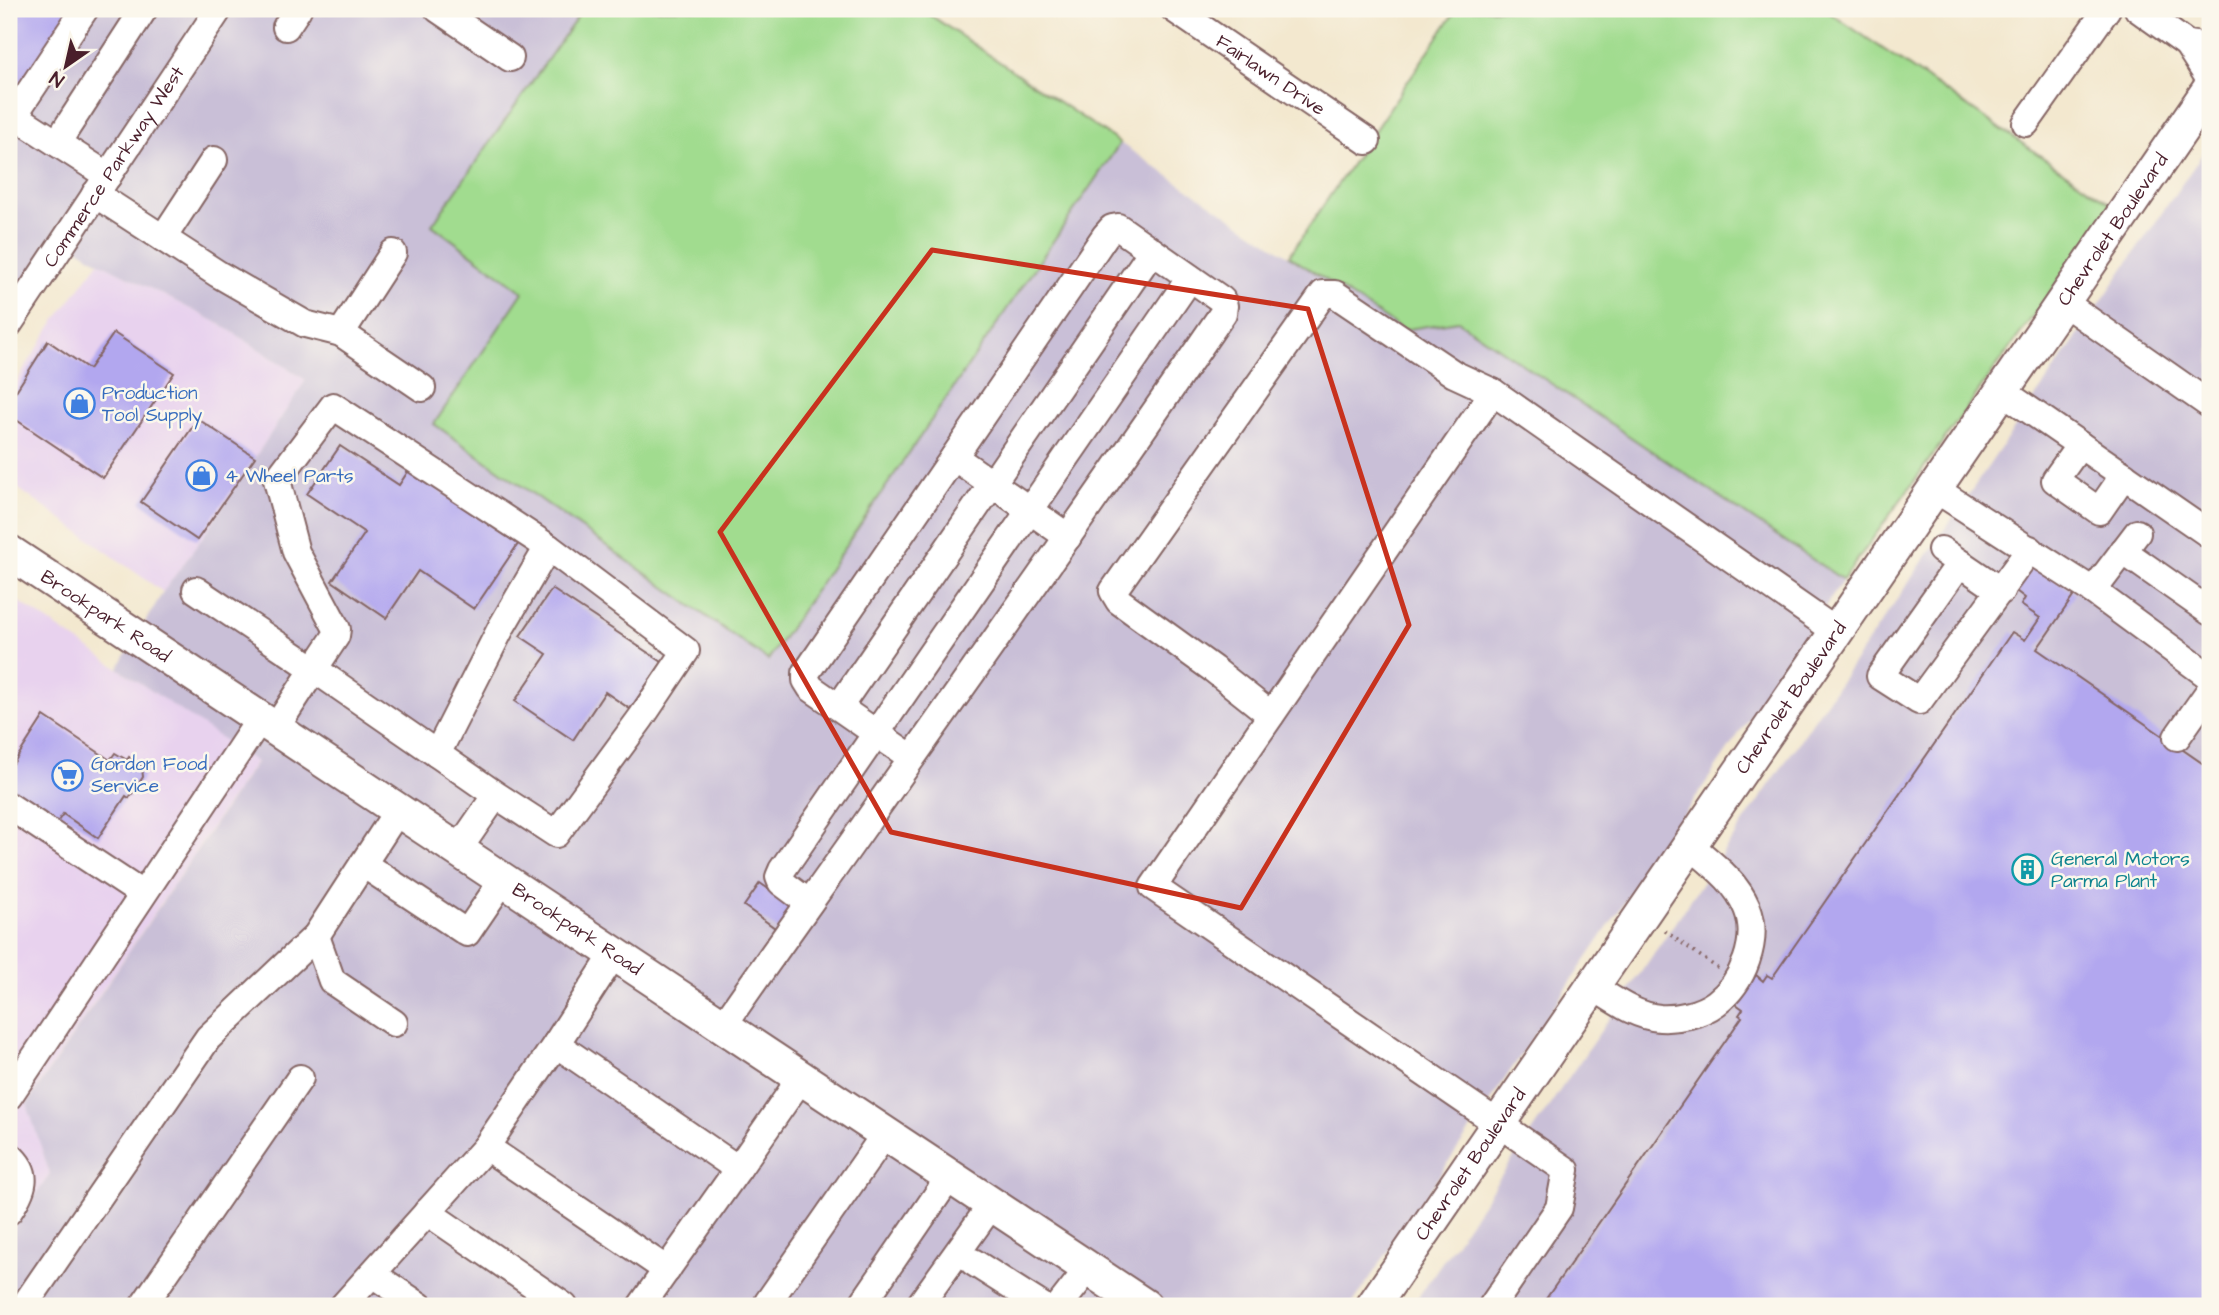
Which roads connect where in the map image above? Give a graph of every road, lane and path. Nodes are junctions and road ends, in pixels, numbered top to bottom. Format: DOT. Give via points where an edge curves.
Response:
graph roads {
  1 [pos="85,9"];
  2 [pos="144,9"];
  3 [pos="219,9"];
  4 [pos="439,9"];
  5 [pos="1174,9"];
  6 [pos="2107,9"];
  7 [pos="2138,9"];
  8 [pos="2199,46"];
  9 [pos="510,58"];
  10 [pos="2210,80"];
  11 [pos="2210,89"];
  12 [pos="11,114"];
  13 [pos="2026,123"];
  14 [pos="1367,141"];
  15 [pos="57,143"];
  16 [pos="214,160"];
  17 [pos="102,185"];
  18 [pos="163,238"];
  19 [pos="1152,251"];
  20 [pos="394,253"];
  21 [pos="1190,278"];
  22 [pos="2063,302"];
  23 [pos="9,324"];
  24 [pos="341,333"];
  25 [pos="422,388"];
  26 [pos="1493,391"];
  27 [pos="2003,391"];
  28 [pos="2210,405"];
  29 [pos="2080,445"];
  30 [pos="954,457"];
  31 [pos="2124,475"];
  32 [pos="992,483"];
  33 [pos="1935,489"];
  34 [pos="1029,511"];
  35 [pos="2210,535"];
  36 [pos="1068,537"];
  37 [pos="548,547"];
  38 [pos="2030,549"];
  39 [pos="9,552"];
  40 [pos="2005,584"];
  41 [pos="196,590"];
  42 [pos="2094,591"];
  43 [pos="2210,612"];
  44 [pos="1837,632"];
  45 [pos="314,669"];
  46 [pos="2210,677"];
  47 [pos="2210,690"];
  48 [pos="839,707"];
  49 [pos="1270,715"];
  50 [pos="267,724"];
  51 [pos="876,733"];
  52 [pos="2177,737"];
  53 [pos="437,754"];
  54 [pos="912,758"];
  55 [pos="496,795"];
  56 [pos="9,806"];
  57 [pos="398,810"];
  58 [pos="1690,845"];
  59 [pos="458,850"];
  60 [pos="363,864"];
  61 [pos="503,880"];
  62 [pos="142,894"];
  63 [pos="809,903"];
  64 [pos="1665,931"];
  65 [pos="316,936"];
  66 [pos="614,954"];
  67 [pos="1736,981"];
  68 [pos="1593,987"];
  69 [pos="394,1024"];
  70 [pos="723,1026"];
  71 [pos="556,1044"];
  72 [pos="300,1078"];
  73 [pos="801,1078"];
  74 [pos="9,1096"];
  75 [pos="1498,1124"];
  76 [pos="885,1133"];
  77 [pos="486,1147"];
  78 [pos="9,1155"];
  79 [pos="738,1169"];
  80 [pos="950,1177"];
  81 [pos="992,1204"];
  82 [pos="9,1210"];
  83 [pos="427,1212"];
  84 [pos="974,1262"];
  85 [pos="1088,1269"];
  86 [pos="667,1270"];
  87 [pos="372,1274"];
  88 [pos="1141,1305"];
  89 [pos="24,1306"];
  90 [pos="143,1306"];
  91 [pos="343,1306"];
  92 [pos="420,1306"];
  93 [pos="564,1306"];
  94 [pos="641,1306"];
  95 [pos="775,1306"];
  96 [pos="861,1306"];
  97 [pos="919,1306"];
  98 [pos="1042,1306"];
  99 [pos="1059,1306"];
  100 [pos="1373,1306"];
  101 [pos="1492,1306"];
  1 -- 12 [label="street"];
  2 -- 15 [label="street"];
  3 -- 17 [label="street, Commerce Parkway West"];
  4 -- 9 [label="street"];
  5 -- 14 [label="street, Fairlawn Drive"];
  6 -- 13 [label="street"];
  7 -- 8 [label="street"];
  8 -- 10 [label="street"];
  11 -- 22 [label="main road, Chevrolet Boulevard"];
  12 -- 15 [label="street"];
  15 -- 17 [label="street"];
  16 -- 18 [label="street"];
  17 -- 18 [label="street"];
  17 -- 23 [label="street, Commerce Parkway West"];
  18 -- 24 [label="street" via="305,324"];
  19 -- 21 [label="street"];
  19 -- 30 [label="street" via="1118,227 1112,228"];
  19 -- 32 [label="street"];
  20 -- 24 [label="street"];
  21 -- 34 [label="street"];
  21 -- 36 [label="street" via="1222,300 1223,313"];
  22 -- 27 [label="main road, Chevrolet Boulevard"];
  22 -- 28 [label="street"];
  24 -- 25 [label="street"];
  26 -- 44 [label="street"];
  26 -- 49 [label="street"];
  26 -- 49 [label="street" via="1454,374 1335,294 1323,294 1114,591 1119,601"];
  27 -- 29 [label="street"];
  27 -- 33 [label="main road, Chevrolet Boulevard"];
  29 -- 31 [label="street"];
  29 -- 31 [label="street" via="2055,481 2099,511"];
  30 -- 32 [label="street"];
  30 -- 48 [label="street" via="806,673 811,688"];
  31 -- 35 [label="street"];
  32 -- 34 [label="street"];
  32 -- 48 [label="street"];
  33 -- 38 [label="street"];
  33 -- 44 [label="main road, Chevrolet Boulevard"];
  34 -- 36 [label="street"];
  34 -- 51 [label="street"];
  36 -- 54 [label="street"];
  37 -- 45 [label="street" via="333,406 277,480 296,552 337,629"];
  37 -- 53 [label="street"];
  37 -- 55 [label="street" via="686,651 556,834"];
  38 -- 40 [label="street"];
  38 -- 42 [label="street"];
  39 -- 50 [label="main road, Brookpark Road"];
  40 -- 40 [label="street" via="1951,556 1880,676 1919,701"];
  41 -- 45 [label="street"];
  42 -- 43 [label="street" via="2130,542"];
  42 -- 46 [label="street"];
  44 -- 58 [label="main road, Chevrolet Boulevard"];
  45 -- 50 [label="street"];
  45 -- 53 [label="street"];
  47 -- 52 [label="street"];
  48 -- 51 [label="street"];
  49 -- 75 [label="street" via="1153,887"];
  50 -- 57 [label="main road, Brookpark Road"];
  50 -- 62 [label="street"];
  51 -- 54 [label="street"];
  51 -- 63 [label="street" via="779,877"];
  53 -- 55 [label="street"];
  54 -- 63 [label="street"];
  55 -- 59 [label="street"];
  56 -- 62 [label="street"];
  57 -- 59 [label="main road, Brookpark Road"];
  57 -- 60 [label="street"];
  58 -- 67 [label="street" via="1725,875 1748,910 1750,946"];
  58 -- 68 [label="main road, Chevrolet Boulevard"];
  59 -- 61 [label="main road, Brookpark Road"];
  60 -- 61 [label="street" via="467,933"];
  60 -- 65 [label="street"];
  61 -- 66 [label="main road, Brookpark Road"];
  62 -- 74 [label="street"];
  63 -- 70 [label="street"];
  64 -- 67 [label="path"];
  65 -- 69 [label="street" via="332,981"];
  65 -- 89 [label="street" via="208,1038"];
  66 -- 70 [label="main road, Brookpark Road"];
  66 -- 71 [label="street"];
  67 -- 68 [label="street" via="1715,1004 1676,1017 1644,1015"];
  68 -- 75 [label="main road, Chevrolet Boulevard"];
  70 -- 73 [label="main road, Brookpark Road"];
  71 -- 77 [label="street"];
  71 -- 79 [label="street"];
  72 -- 90 [label="street"];
  73 -- 76 [label="main road, Brookpark Road"];
  73 -- 79 [label="street"];
  75 -- 100 [label="main road, Chevrolet Boulevard"];
  75 -- 101 [label="street" via="1566,1170 1559,1208"];
  76 -- 80 [label="main road, Brookpark Road"];
  76 -- 95 [label="street" via="768,1302"];
  77 -- 83 [label="street"];
  77 -- 86 [label="street"];
  78 -- 82 [label="street" via="22,1171 23,1181"];
  79 -- 86 [label="street"];
  80 -- 81 [label="main road, Brookpark Road"];
  80 -- 96 [label="street"];
  81 -- 85 [label="main road, Brookpark Road"];
  81 -- 97 [label="street"];
  83 -- 87 [label="street"];
  83 -- 93 [label="street"];
  84 -- 98 [label="street"];
  85 -- 88 [label="main road, Brookpark Road"];
  85 -- 99 [label="street"];
  86 -- 94 [label="street"];
  87 -- 91 [label="street"];
  87 -- 92 [label="street"];
}
